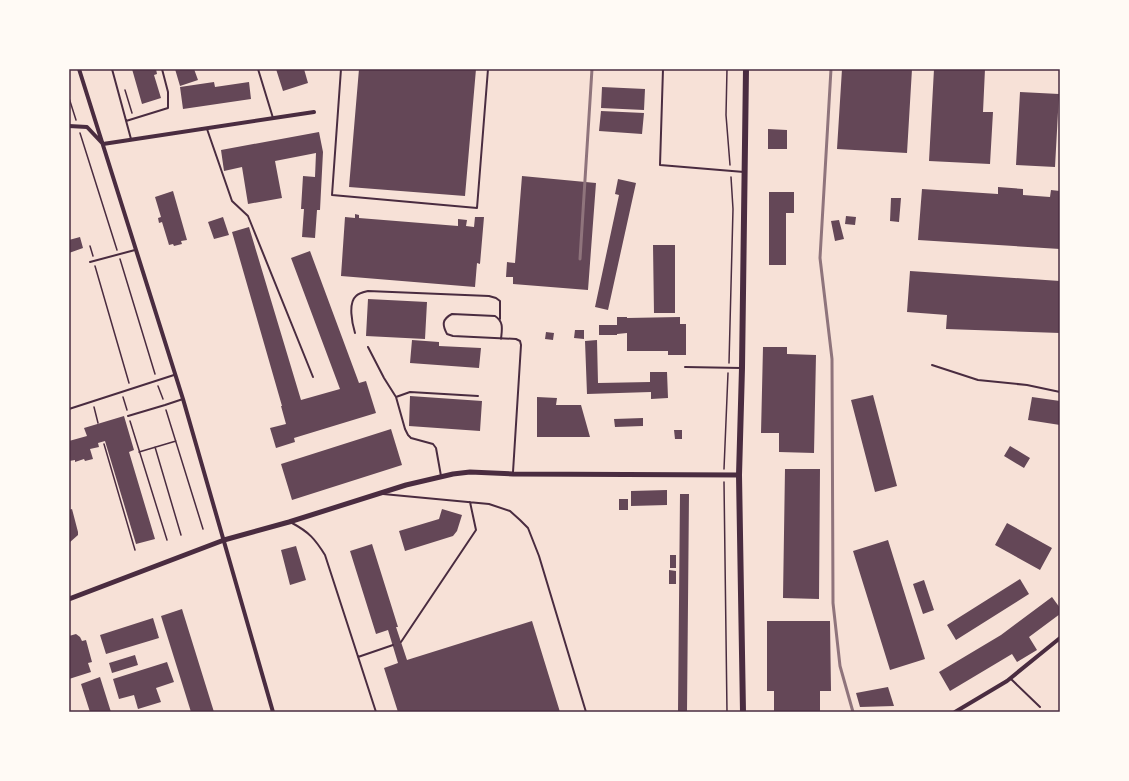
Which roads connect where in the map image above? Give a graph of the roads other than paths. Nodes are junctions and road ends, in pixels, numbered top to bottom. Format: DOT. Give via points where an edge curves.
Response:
graph roads {
  1 [pos="79,69"];
  2 [pos="112,69"];
  3 [pos="162,69"];
  4 [pos="258,69"];
  5 [pos="341,69"];
  6 [pos="488,69"];
  7 [pos="663,69"];
  8 [pos="746,69"];
  9 [pos="314,112"];
  10 [pos="273,118"];
  11 [pos="126,122"];
  12 [pos="69,126"];
  13 [pos="207,128"];
  14 [pos="131,139"];
  15 [pos="103,144"];
  16 [pos="745,172"];
  17 [pos="136,249"];
  18 [pos="90,262"];
  19 [pos="500,319"];
  20 [pos="355,333"];
  21 [pos="501,339"];
  22 [pos="368,347"];
  23 [pos="932,365"];
  24 [pos="685,367"];
  25 [pos="742,368"];
  26 [pos="175,374"];
  27 [pos="313,377"];
  28 [pos="1060,392"];
  29 [pos="478,396"];
  30 [pos="396,397"];
  31 [pos="183,399"];
  32 [pos="69,409"];
  33 [pos="128,416"];
  34 [pos="513,474"];
  35 [pos="739,475"];
  36 [pos="441,476"];
  37 [pos="377,494"];
  38 [pos="470,502"];
  39 [pos="289,522"];
  40 [pos="224,540"];
  41 [pos="69,599"];
  42 [pos="1060,638"];
  43 [pos="401,642"];
  44 [pos="392,645"];
  45 [pos="358,657"];
  46 [pos="1011,679"];
  47 [pos="1040,707"];
  48 [pos="273,712"];
  49 [pos="376,712"];
  50 [pos="586,712"];
  51 [pos="742,712"];
  52 [pos="955,712"];
  1 -- 15 [label="street"];
  2 -- 11 [label="lane"];
  3 -- 11 [label="lane" via="168,92 168,108"];
  4 -- 10 [label="lane"];
  5 -- 6 [label="lane" via="332,195 477,208"];
  7 -- 16 [label="lane" via="660,165"];
  8 -- 16 [label="main road"];
  9 -- 10 [label="street"];
  10 -- 13 [label="street"];
  11 -- 14 [label="lane"];
  12 -- 15 [label="street" via="87,127"];
  13 -- 14 [label="street"];
  13 -- 27 [label="lane" via="232,201 248,216"];
  14 -- 15 [label="street"];
  15 -- 17 [label="street"];
  16 -- 25 [label="main road"];
  17 -- 18 [label="lane"];
  17 -- 26 [label="street"];
  19 -- 20 [label="lane" via="500,302 489,296 368,291 355,296 352,303"];
  19 -- 21 [label="lane"];
  19 -- 21 [label="lane" via="495,316 452,314 446,317 444,328 447,334 453,336"];
  21 -- 34 [label="lane" via="516,339 521,345"];
  22 -- 30 [label="lane"];
  23 -- 28 [label="lane" via="978,380 1027,385"];
  24 -- 25 [label="lane"];
  25 -- 35 [label="main road"];
  26 -- 31 [label="street"];
  26 -- 32 [label="lane"];
  29 -- 30 [label="lane" via="410,392"];
  30 -- 36 [label="lane" via="408,435 433,444 436,448"];
  31 -- 33 [label="lane"];
  31 -- 40 [label="street"];
  34 -- 35 [label="street"];
  34 -- 36 [label="street" via="470,472"];
  35 -- 51 [label="main road"];
  36 -- 37 [label="street"];
  37 -- 38 [label="lane"];
  37 -- 39 [label="street"];
  38 -- 43 [label="lane" via="476,530"];
  38 -- 50 [label="lane" via="489,504 510,511 528,528 539,556"];
  39 -- 40 [label="street"];
  39 -- 45 [label="lane" via="310,535 325,555"];
  40 -- 41 [label="street"];
  40 -- 48 [label="street"];
  42 -- 46 [label="street"];
  44 -- 45 [label="lane"];
  45 -- 49 [label="lane"];
  46 -- 47 [label="lane"];
  46 -- 52 [label="street"];
}
